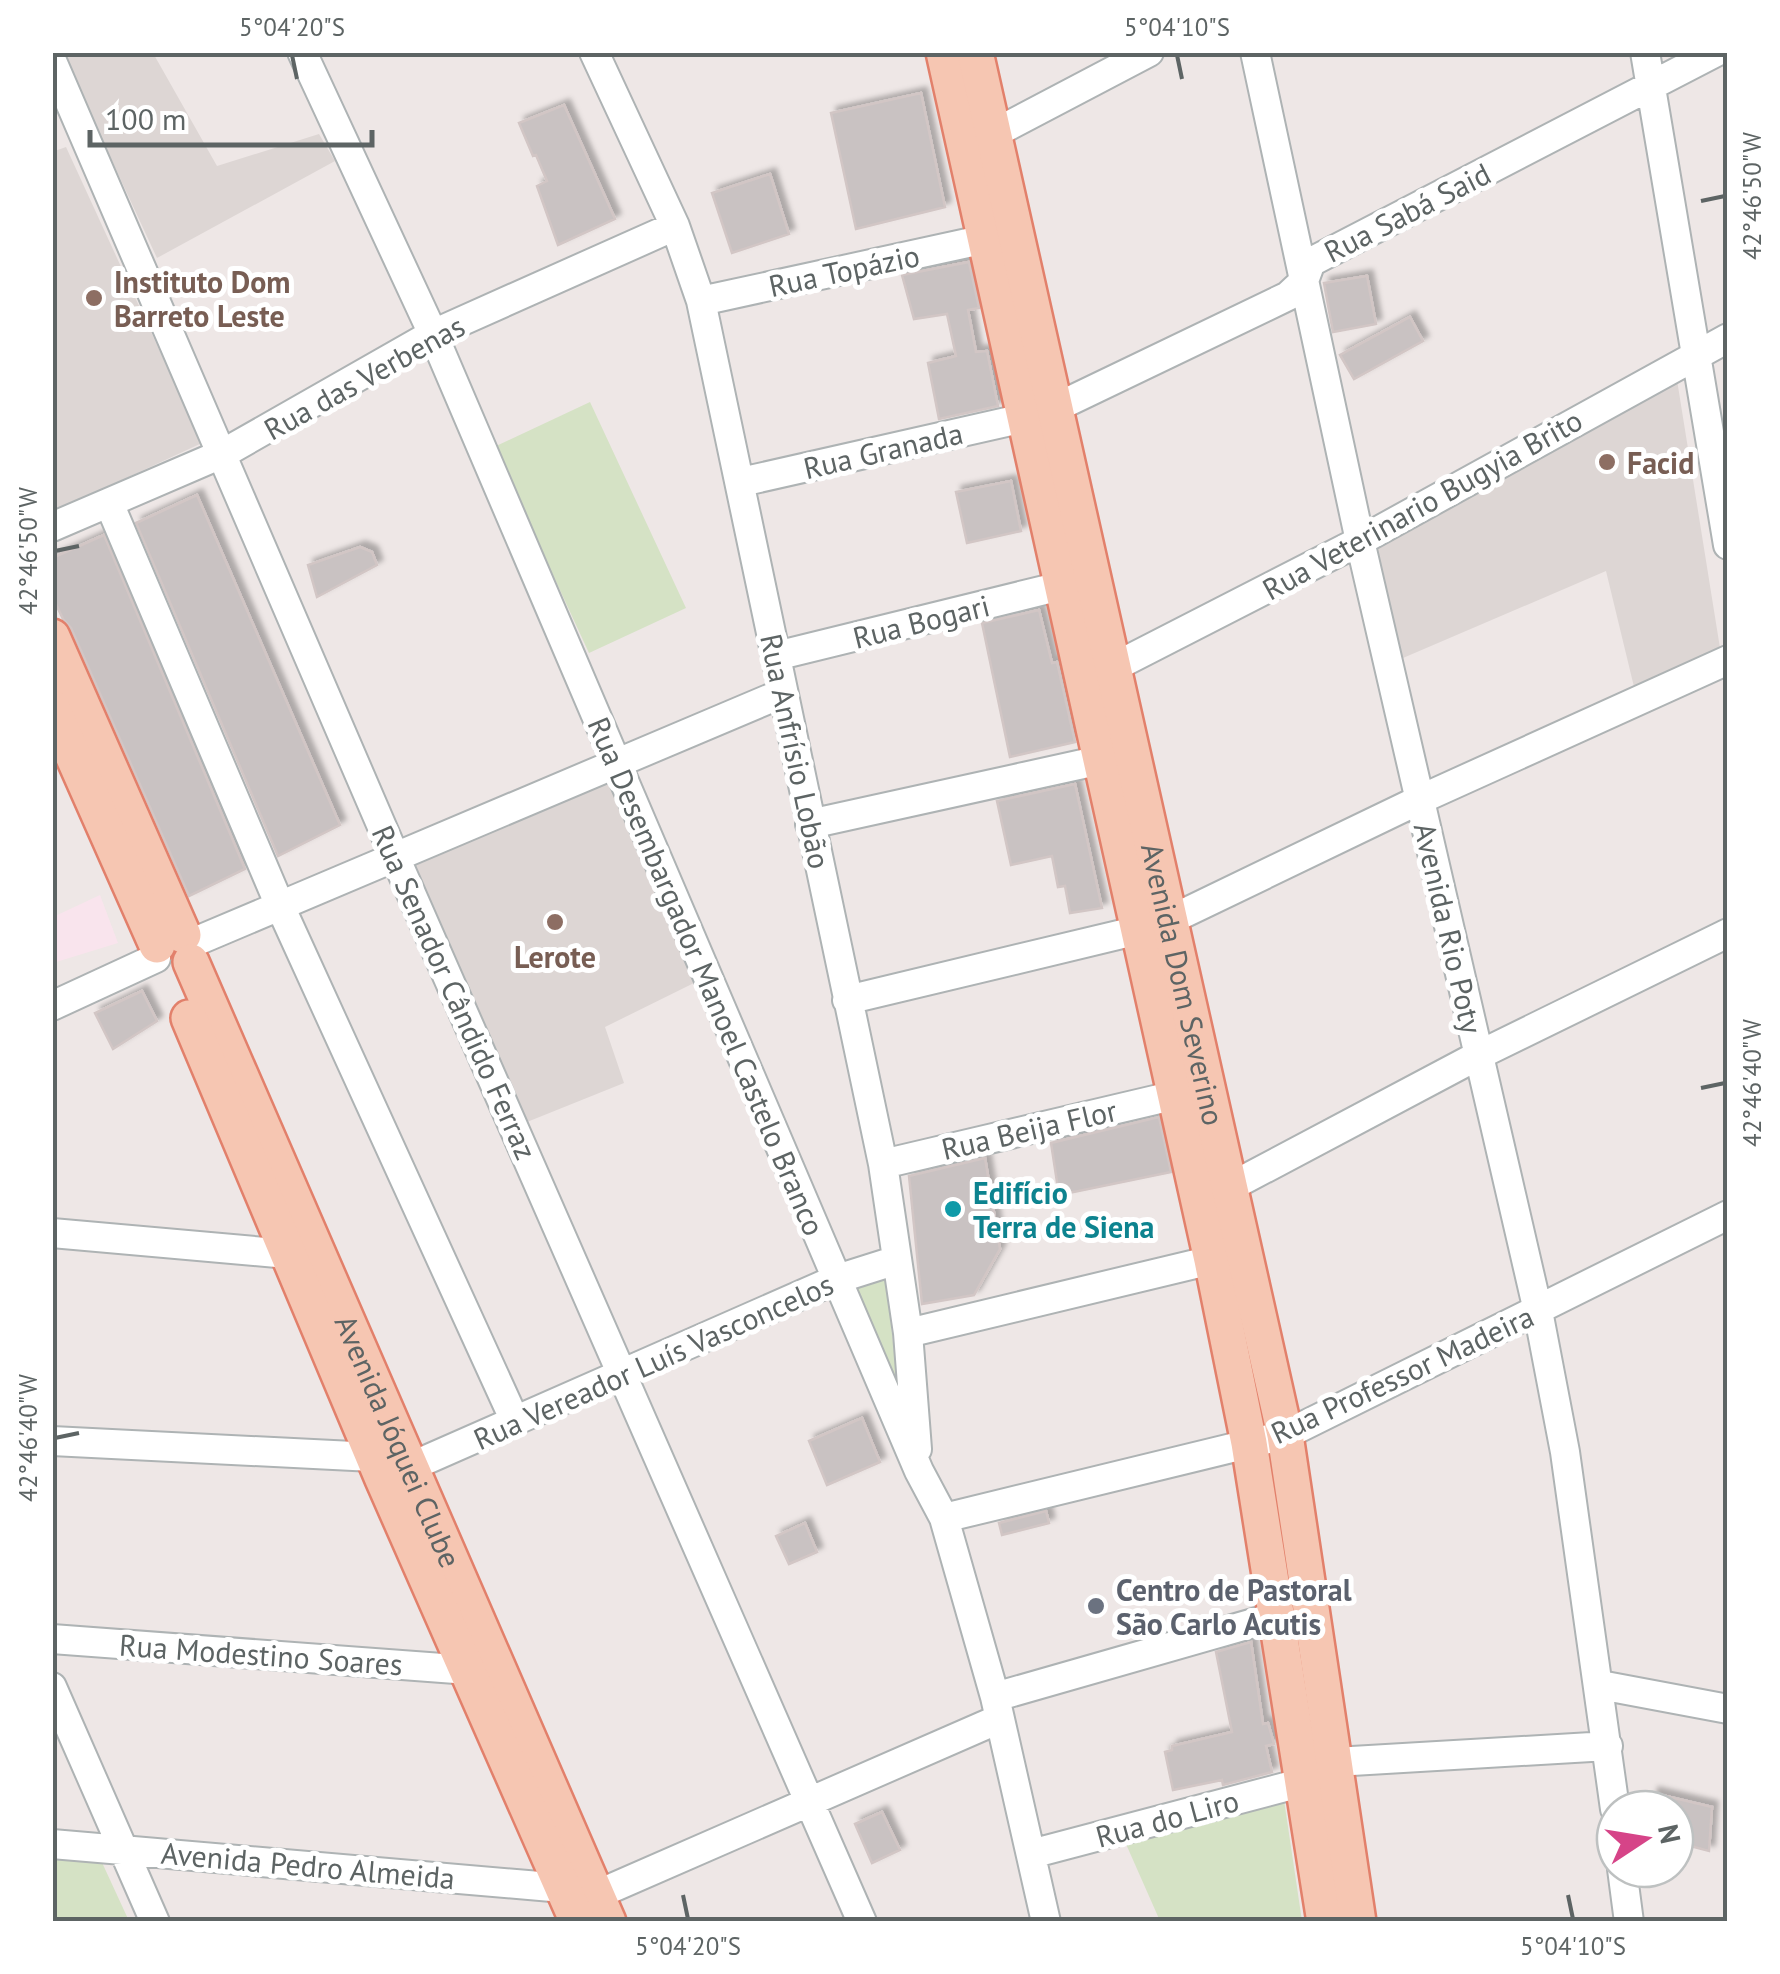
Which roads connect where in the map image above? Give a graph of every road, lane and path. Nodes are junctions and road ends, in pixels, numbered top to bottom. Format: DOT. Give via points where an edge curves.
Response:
graph roads {
  1 [pos="302,52"];
  2 [pos="594,52"];
  3 [pos="944,52"];
  4 [pos="975,52"];
  5 [pos="1149,52"];
  6 [pos="1256,52"];
  7 [pos="1646,52"];
  8 [pos="1716,52"];
  9 [pos="52,60"];
  10 [pos="1651,87"];
  11 [pos="993,134"];
  12 [pos="674,226"];
  13 [pos="986,239"];
  14 [pos="1304,281"];
  15 [pos="701,301"];
  16 [pos="433,334"];
  17 [pos="1728,338"];
  18 [pos="1695,354"];
  19 [pos="1040,413"];
  20 [pos="224,453"];
  21 [pos="741,482"];
  22 [pos="109,502"];
  23 [pos="52,527"];
  24 [pos="1360,541"];
  25 [pos="1728,546"];
  26 [pos="1065,586"];
  27 [pos="52,637"];
  28 [pos="776,656"];
  29 [pos="1728,660"];
  30 [pos="1114,667"];
  31 [pos="783,693"];
  32 [pos="52,708"];
  33 [pos="1101,760"];
  34 [pos="616,764"];
  35 [pos="1420,800"];
  36 [pos="810,824"];
  37 [pos="395,857"];
  38 [pos="280,906"];
  39 [pos="1154,926"];
  40 [pos="1728,933"];
  41 [pos="175,952"];
  42 [pos="847,1000"];
  43 [pos="52,1006"];
  44 [pos="1479,1055"];
  45 [pos="1176,1095"];
  46 [pos="882,1164"];
  47 [pos="1230,1187"];
  48 [pos="1728,1215"];
  49 [pos="52,1233"];
  50 [pos="288,1254"];
  51 [pos="897,1260"];
  52 [pos="1212,1260"];
  53 [pos="836,1279"];
  54 [pos="1538,1311"];
  55 [pos="908,1333"];
  56 [pos="623,1373"];
  57 [pos="514,1421"];
  58 [pos="1285,1435"];
  59 [pos="52,1441"];
  60 [pos="1249,1443"];
  61 [pos="373,1457"];
  62 [pos="410,1467"];
  63 [pos="919,1471"];
  64 [pos="944,1518"];
  65 [pos="1278,1616"];
  66 [pos="52,1638"];
  67 [pos="468,1670"];
  68 [pos="1600,1685"];
  69 [pos="52,1687"];
  70 [pos="997,1708"];
  71 [pos="1728,1709"];
  72 [pos="1608,1746"];
  73 [pos="1334,1762"];
  74 [pos="1304,1782"];
  75 [pos="1613,1789"];
  76 [pos="808,1802"];
  77 [pos="52,1844"];
  78 [pos="121,1849"];
  79 [pos="1031,1854"];
  80 [pos="1624,1889"];
  81 [pos="586,1906"];
  82 [pos="154,1922"];
  83 [pos="862,1922"];
  84 [pos="1046,1922"];
  85 [pos="1325,1922"];
  86 [pos="1358,1922"];
  87 [pos="1628,1922"];
  1 -- 16 [label="street, Rua Desembargador Manoel Castelo Branco"];
  2 -- 12 [label="street, Rua Anfrísio Lobão"];
  3 -- 13 [label="main road, Avenida Dom Severino"];
  4 -- 11 [label="main road, Avenida Dom Severino"];
  5 -- 11 [label="street"];
  6 -- 14 [label="street, Avenida Rio Poty"];
  7 -- 10 [label="street"];
  8 -- 10 [label="street, Rua Sabá Said"];
  9 -- 20 [label="street, Rua Senador Cândido Ferraz"];
  10 -- 14 [label="street, Rua Sabá Said" via="1311,262"];
  10 -- 18 [label="street"];
  11 -- 19 [label="main road, Avenida Dom Severino"];
  12 -- 15 [label="street, Rua Anfrísio Lobão"];
  12 -- 16 [label="street, Rua das Verbenas"];
  13 -- 15 [label="street, Rua Topázio"];
  13 -- 19 [label="main road, Avenida Dom Severino"];
  14 -- 19 [label="street, Rua Sabá Said" via="1288,296"];
  14 -- 24 [label="street, Avenida Rio Poty"];
  15 -- 21 [label="street, Rua Anfrísio Lobão"];
  16 -- 20 [label="street, Rua das Verbenas"];
  16 -- 34 [label="street, Rua Desembargador Manoel Castelo Branco"];
  17 -- 18 [label="street, Rua Veterinario Bugyia Brito"];
  18 -- 24 [label="street, Rua Veterinario Bugyia Brito"];
  18 -- 25 [label="street"];
  19 -- 21 [label="street, Rua Granada"];
  19 -- 26 [label="main road, Avenida Dom Severino"];
  19 -- 30 [label="main road, Avenida Dom Severino"];
  20 -- 22 [label="street, Rua das Verbenas"];
  20 -- 37 [label="street, Rua Senador Cândido Ferraz"];
  21 -- 28 [label="street, Rua Anfrísio Lobão"];
  22 -- 23 [label="street, Rua das Verbenas"];
  22 -- 38 [label="street"];
  24 -- 30 [label="street, Rua Veterinario Bugyia Brito"];
  24 -- 35 [label="street, Avenida Rio Poty"];
  26 -- 28 [label="street, Rua Bogari"];
  26 -- 33 [label="main road, Avenida Dom Severino"];
  27 -- 41 [label="main road, Avenida Jóquei Clube"];
  28 -- 31 [label="street, Rua Anfrísio Lobão"];
  29 -- 35 [label="street"];
  30 -- 39 [label="main road, Avenida Dom Severino"];
  31 -- 34 [label="street"];
  31 -- 36 [label="street, Rua Anfrísio Lobão"];
  32 -- 41 [label="main road, Avenida Jóquei Clube"];
  33 -- 36 [label="street"];
  33 -- 39 [label="main road, Avenida Dom Severino"];
  34 -- 37 [label="street"];
  34 -- 53 [label="street, Rua Desembargador Manoel Castelo Branco"];
  35 -- 39 [label="street"];
  35 -- 44 [label="street, Avenida Rio Poty"];
  36 -- 42 [label="street, Rua Anfrísio Lobão"];
  37 -- 38 [label="street"];
  37 -- 56 [label="street, Rua Senador Cândido Ferraz"];
  38 -- 41 [label="street"];
  38 -- 57 [label="street"];
  39 -- 42 [label="street"];
  39 -- 45 [label="main road, Avenida Dom Severino"];
  39 -- 47 [label="main road, Avenida Dom Severino"];
  40 -- 44 [label="street"];
  41 -- 43 [label="street"];
  41 -- 50 [label="main road, Avenida Jóquei Clube"];
  41 -- 62 [label="main road, Avenida Jóquei Clube"];
  42 -- 46 [label="street, Rua Anfrísio Lobão"];
  44 -- 47 [label="street"];
  44 -- 54 [label="street, Avenida Rio Poty"];
  45 -- 46 [label="street, Rua Beija Flor"];
  45 -- 52 [label="main road, Avenida Dom Severino"];
  46 -- 51 [label="street, Rua Anfrísio Lobão"];
  47 -- 58 [label="main road, Avenida Dom Severino"];
  48 -- 54 [label="street, Rua Professor Madeira"];
  49 -- 50 [label="street"];
  50 -- 61 [label="main road, Avenida Jóquei Clube"];
  51 -- 53 [label="street, Rua Vereador Luís Vasconcelos"];
  51 -- 55 [label="street, Rua Anfrísio Lobão"];
  52 -- 55 [label="street"];
  52 -- 60 [label="main road, Avenida Dom Severino"];
  53 -- 56 [label="street, Rua Vereador Luís Vasconcelos"];
  53 -- 63 [label="street, Rua Desembargador Manoel Castelo Branco"];
  54 -- 58 [label="street, Rua Professor Madeira"];
  54 -- 68 [label="street, Avenida Rio Poty"];
  55 -- 63 [label="street, Rua Anfrísio Lobão"];
  56 -- 57 [label="street, Rua Vereador Luís Vasconcelos"];
  56 -- 76 [label="street, Rua Senador Cândido Ferraz"];
  57 -- 62 [label="street, Rua Vereador Luís Vasconcelos"];
  58 -- 60 [label="street, Rua Professor Madeira"];
  58 -- 73 [label="main road, Avenida Dom Severino"];
  59 -- 61 [label="street"];
  60 -- 64 [label="street, Rua Professor Madeira"];
  60 -- 65 [label="main road, Avenida Dom Severino"];
  61 -- 62 [label="street"];
  61 -- 67 [label="main road, Avenida Jóquei Clube"];
  62 -- 81 [label="main road, Avenida Jóquei Clube"];
  63 -- 64 [label="street, Rua Desembargador Manoel Castelo Branco"];
  64 -- 70 [label="street, Rua Desembargador Manoel Castelo Branco"];
  65 -- 70 [label="street, Avenida Pedro Almeida"];
  65 -- 74 [label="main road, Avenida Dom Severino"];
  66 -- 67 [label="street, Rua Modestino Soares"];
  67 -- 81 [label="main road, Avenida Jóquei Clube"];
  68 -- 71 [label="street"];
  68 -- 72 [label="street, Avenida Rio Poty"];
  69 -- 78 [label="street"];
  70 -- 76 [label="street, Avenida Pedro Almeida"];
  70 -- 79 [label="street, Rua Desembargador Manoel Castelo Branco"];
  72 -- 73 [label="street"];
  72 -- 75 [label="street, Avenida Rio Poty"];
  73 -- 86 [label="main road, Avenida Dom Severino"];
  74 -- 79 [label="street, Rua do Liro"];
  74 -- 85 [label="main road, Avenida Dom Severino"];
  76 -- 81 [label="street, Avenida Pedro Almeida"];
  76 -- 83 [label="street, Rua Senador Cândido Ferraz"];
  77 -- 78 [label="street, Avenida Pedro Almeida"];
  78 -- 81 [label="street, Avenida Pedro Almeida"];
  78 -- 82 [label="street"];
  79 -- 84 [label="street, Rua Desembargador Manoel Castelo Branco"];
  80 -- 87 [label="street"];
}
